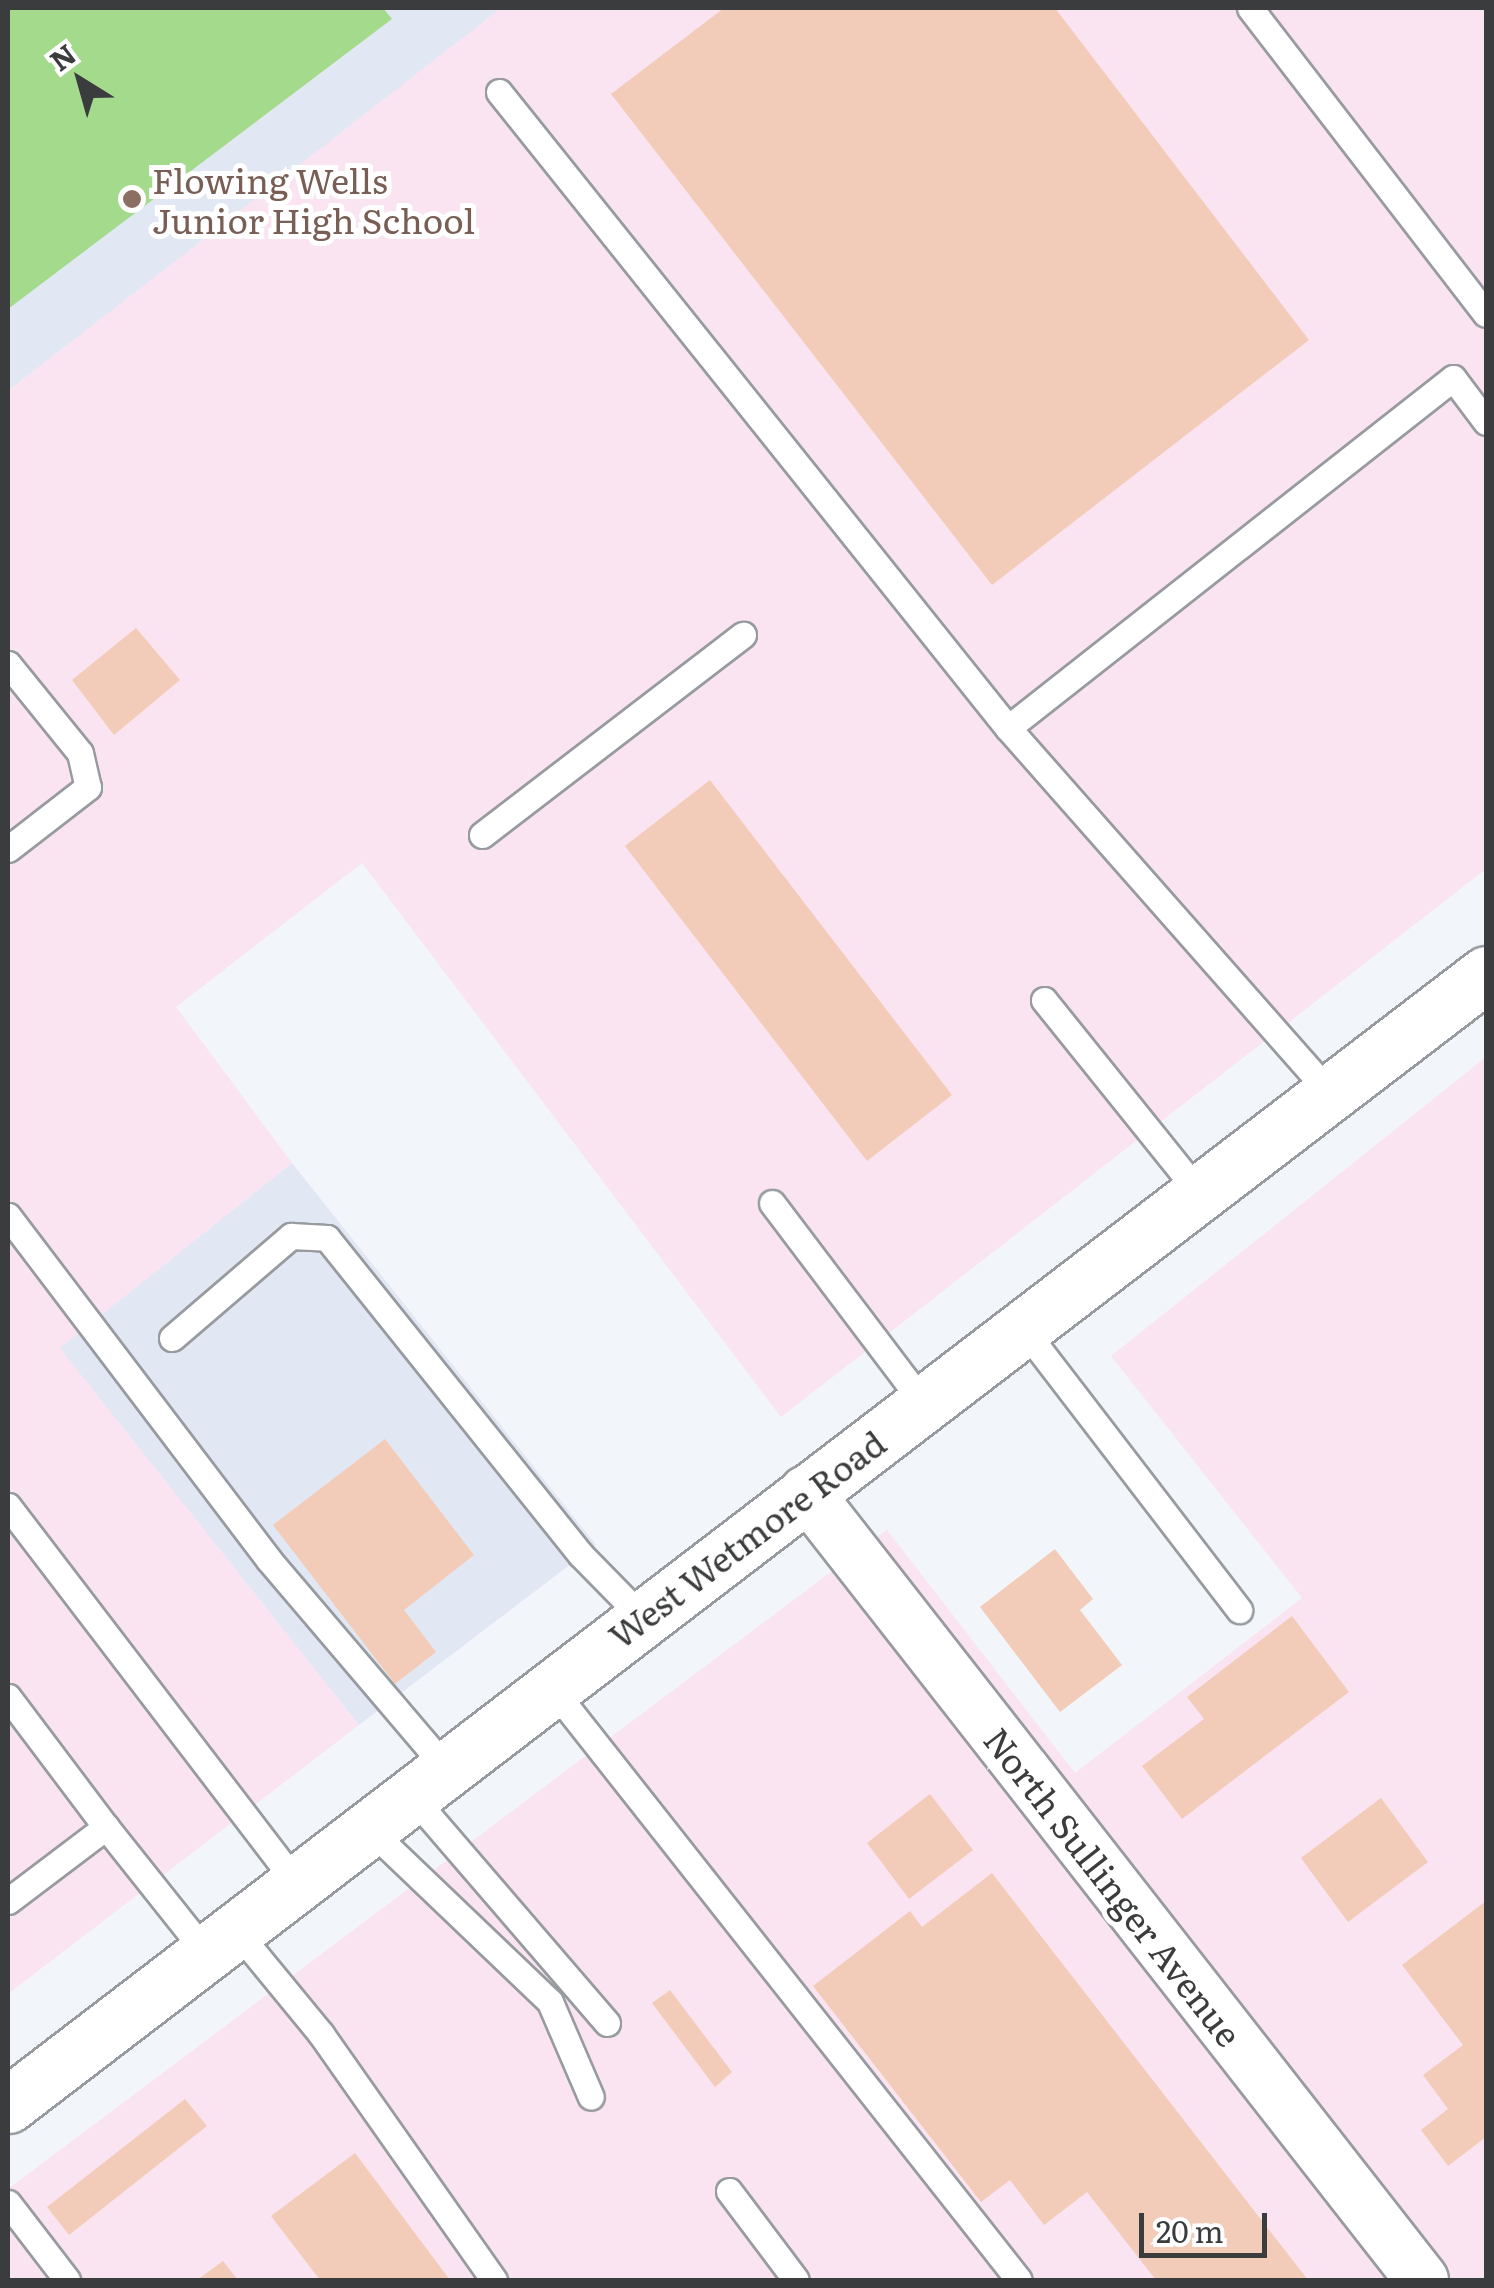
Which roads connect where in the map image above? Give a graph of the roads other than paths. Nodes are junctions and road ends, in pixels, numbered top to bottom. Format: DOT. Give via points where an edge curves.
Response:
graph roads {
  1 [pos="1250,8"];
  2 [pos="498,92"];
  3 [pos="1486,314"];
  4 [pos="1486,422"];
  5 [pos="743,635"];
  6 [pos="8,664"];
  7 [pos="1008,728"];
  8 [pos="482,835"];
  9 [pos="8,849"];
  10 [pos="1486,974"];
  11 [pos="1044,1000"];
  12 [pos="1330,1093"];
  13 [pos="1199,1193"];
  14 [pos="772,1203"];
  15 [pos="8,1216"];
  16 [pos="1022,1327"];
  17 [pos="172,1338"];
  18 [pos="923,1403"];
  19 [pos="806,1492"];
  20 [pos="8,1506"];
  21 [pos="1239,1610"];
  22 [pos="642,1617"];
  23 [pos="551,1687"];
  24 [pos="8,1697"];
  25 [pos="427,1781"];
  26 [pos="106,1827"];
  27 [pos="367,1827"];
  28 [pos="295,1881"];
  29 [pos="8,1901"];
  30 [pos="219,1939"];
  31 [pos="607,2023"];
  32 [pos="591,2097"];
  33 [pos="8,2105"];
  34 [pos="729,2191"];
  35 [pos="8,2203"];
  36 [pos="67,2280"];
  37 [pos="494,2280"];
  38 [pos="796,2280"];
  39 [pos="1019,2280"];
  40 [pos="1422,2280"];
  1 -- 3 [label="lane"];
  2 -- 7 [label="lane"];
  4 -- 7 [label="lane" via="1452,378"];
  5 -- 8 [label="lane"];
  6 -- 9 [label="lane" via="80,753 88,787"];
  7 -- 12 [label="lane"];
  10 -- 12 [label="street, West Wetmore Road"];
  11 -- 13 [label="lane"];
  12 -- 13 [label="street, West Wetmore Road"];
  13 -- 16 [label="street, West Wetmore Road"];
  14 -- 18 [label="lane"];
  15 -- 25 [label="lane"];
  16 -- 18 [label="street, West Wetmore Road"];
  16 -- 21 [label="lane"];
  17 -- 22 [label="lane" via="291,1236 327,1238 582,1554"];
  18 -- 19 [label="street, West Wetmore Road"];
  19 -- 22 [label="street, West Wetmore Road"];
  19 -- 40 [label="street, North Sullinger Avenue"];
  20 -- 28 [label="lane"];
  22 -- 23 [label="street, West Wetmore Road"];
  23 -- 25 [label="street, West Wetmore Road"];
  23 -- 39 [label="lane"];
  24 -- 26 [label="lane"];
  25 -- 27 [label="street, West Wetmore Road"];
  25 -- 31 [label="lane"];
  26 -- 29 [label="lane"];
  26 -- 30 [label="lane"];
  27 -- 28 [label="street, West Wetmore Road"];
  27 -- 32 [label="lane" via="550,2002"];
  28 -- 30 [label="street, West Wetmore Road"];
  30 -- 33 [label="street, West Wetmore Road"];
  30 -- 37 [label="lane" via="321,2034"];
  34 -- 38 [label="lane"];
  35 -- 36 [label="lane"];
}
